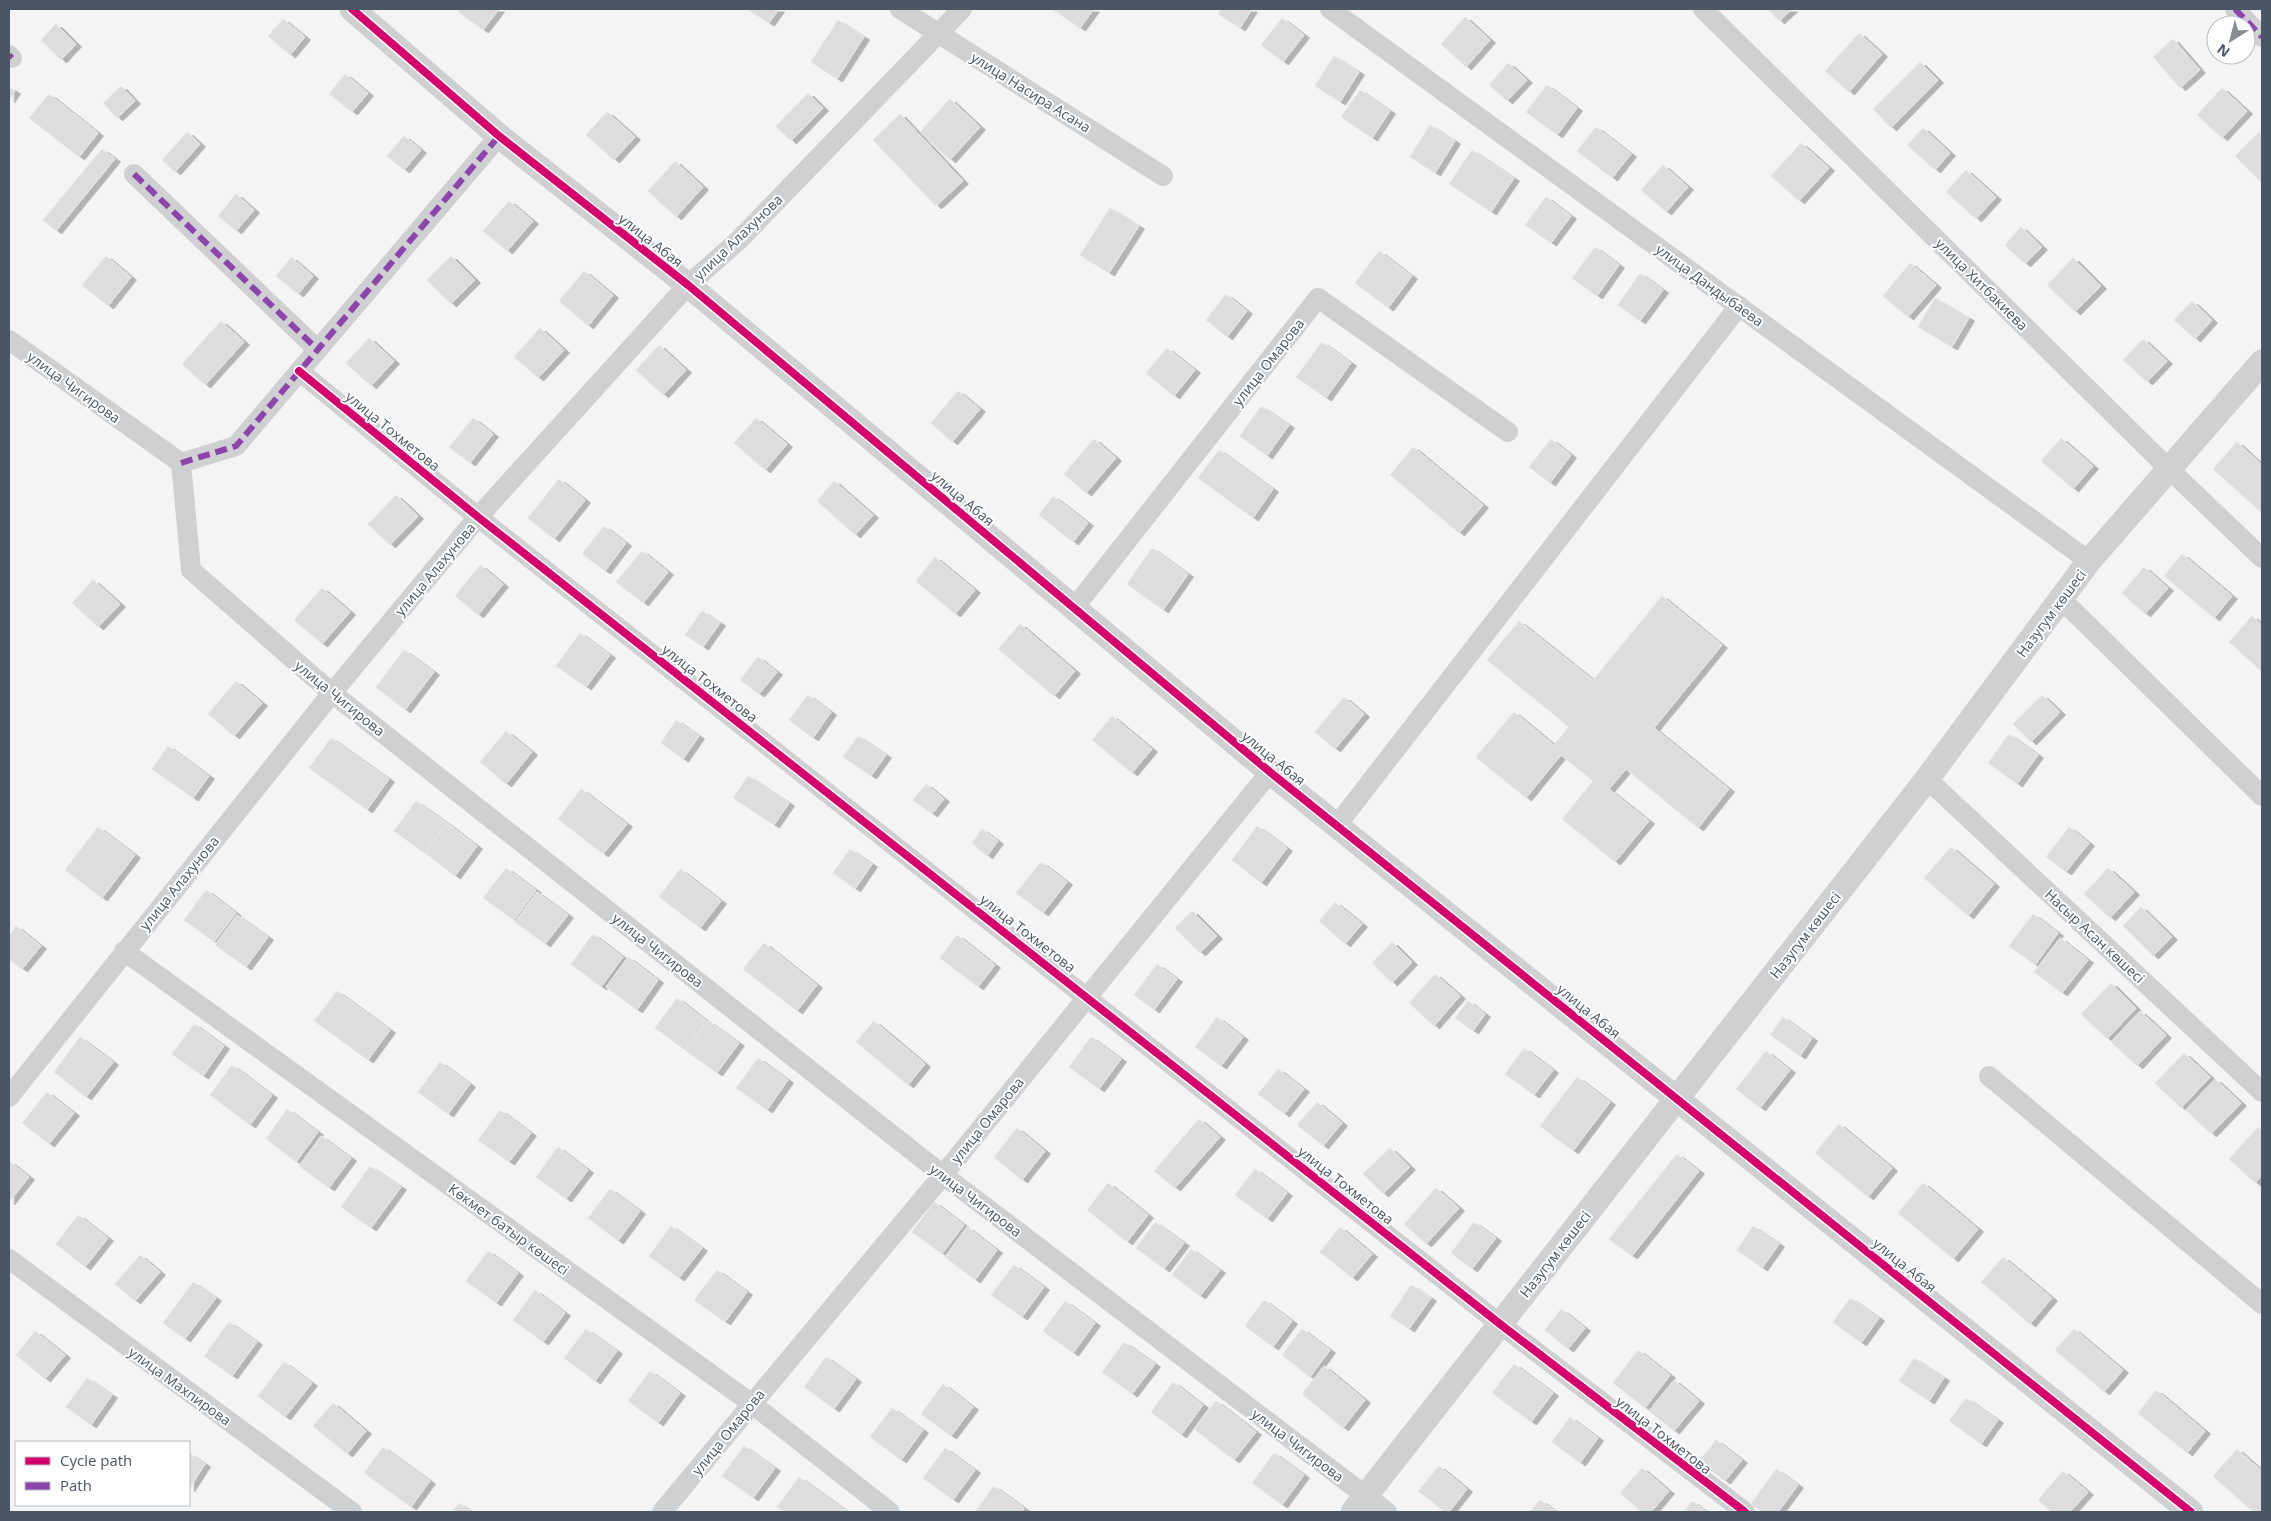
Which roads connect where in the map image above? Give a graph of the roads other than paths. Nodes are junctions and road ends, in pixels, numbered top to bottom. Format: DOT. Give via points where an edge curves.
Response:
graph roads {
  1 [pos="352,9"];
  2 [pos="900,9"];
  3 [pos="962,9"];
  4 [pos="1330,9"];
  5 [pos="1703,9"];
  6 [pos="2235,9"];
  7 [pos="936,33"];
  8 [pos="2262,37"];
  9 [pos="499,136"];
  10 [pos="134,174"];
  11 [pos="1163,176"];
  12 [pos="688,285"];
  13 [pos="1739,306"];
  14 [pos="9,340"];
  15 [pos="317,349"];
  16 [pos="2262,362"];
  17 [pos="298,371"];
  18 [pos="1508,432"];
  19 [pos="181,463"];
  20 [pos="2170,470"];
  21 [pos="478,516"];
  22 [pos="2262,558"];
  23 [pos="2089,561"];
  24 [pos="2061,599"];
  25 [pos="1074,608"];
  26 [pos="332,693"];
  27 [pos="1270,772"];
  28 [pos="1927,779"];
  29 [pos="2262,796"];
  30 [pos="1337,826"];
  31 [pos="124,951"];
  32 [pos="1088,996"];
  33 [pos="1989,1076"];
  34 [pos="2262,1092"];
  35 [pos="9,1097"];
  36 [pos="1677,1098"];
  37 [pos="943,1175"];
  38 [pos="9,1260"];
  39 [pos="2262,1304"];
  40 [pos="1500,1324"];
  41 [pos="751,1403"];
  42 [pos="1359,1504"];
  43 [pos="352,1512"];
  44 [pos="662,1512"];
  45 [pos="890,1512"];
  46 [pos="1387,1512"];
  47 [pos="1745,1512"];
  48 [pos="2191,1512"];
  1 -- 9 [label="street, улица Абая"];
  2 -- 7 [label="street, улица Насира Асана"];
  3 -- 7 [label="street, улица Алахунова"];
  4 -- 13 [label="street, улица Дандыбаева"];
  5 -- 20 [label="street, улица Хитбакиева"];
  6 -- 8 [label="street"];
  7 -- 11 [label="street, улица Насира Асана"];
  7 -- 12 [label="street, улица Алахунова" via="739,240"];
  9 -- 12 [label="street, улица Абая"];
  9 -- 15 [label="street"];
  10 -- 15 [label="street"];
  12 -- 21 [label="street, улица Алахунова"];
  12 -- 25 [label="street, улица Абая"];
  13 -- 23 [label="street, улица Дандыбаева"];
  13 -- 30 [label="street"];
  14 -- 19 [label="street, улица Чигирова"];
  15 -- 17 [label="street"];
  16 -- 20 [label="street, Назугум көшесі"];
  17 -- 19 [label="street" via="236,446"];
  17 -- 21 [label="street, улица Тохметова"];
  18 -- 25 [label="street, улица Омарова" via="1318,298"];
  19 -- 26 [label="street, улица Чигирова" via="191,570"];
  20 -- 22 [label="street, улица Хитбакиева"];
  20 -- 23 [label="street, Назугум көшесі"];
  21 -- 26 [label="street, улица Алахунова"];
  21 -- 32 [label="street, улица Тохметова"];
  23 -- 24 [label="street, Назугум көшесі"];
  24 -- 28 [label="street, Назугум көшесі"];
  24 -- 29 [label="street"];
  25 -- 27 [label="street, улица Абая"];
  26 -- 31 [label="street, улица Алахунова"];
  26 -- 37 [label="street, улица Чигирова"];
  27 -- 30 [label="street, улица Абая"];
  27 -- 32 [label="street, улица Омарова"];
  28 -- 34 [label="street, Насыр Асан көшесі"];
  28 -- 36 [label="street, Назугум көшесі"];
  30 -- 36 [label="street, улица Абая"];
  31 -- 35 [label="street, улица Алахунова"];
  31 -- 41 [label="street, Көкмет батыр көшесі"];
  32 -- 37 [label="street, улица Омарова"];
  32 -- 40 [label="street, улица Тохметова"];
  33 -- 39 [label="street"];
  36 -- 40 [label="street, Назугум көшесі"];
  36 -- 48 [label="street, улица Абая"];
  37 -- 41 [label="street, улица Омарова"];
  37 -- 42 [label="street, улица Чигирова"];
  38 -- 43 [label="street, улица Махпирова"];
  40 -- 42 [label="street, Назугум көшесі"];
  40 -- 47 [label="street, улица Тохметова"];
  41 -- 44 [label="street, улица Омарова"];
  41 -- 45 [label="street, Көкмет батыр көшесі"];
  42 -- 46 [label="street, улица Чигирова"];
}
